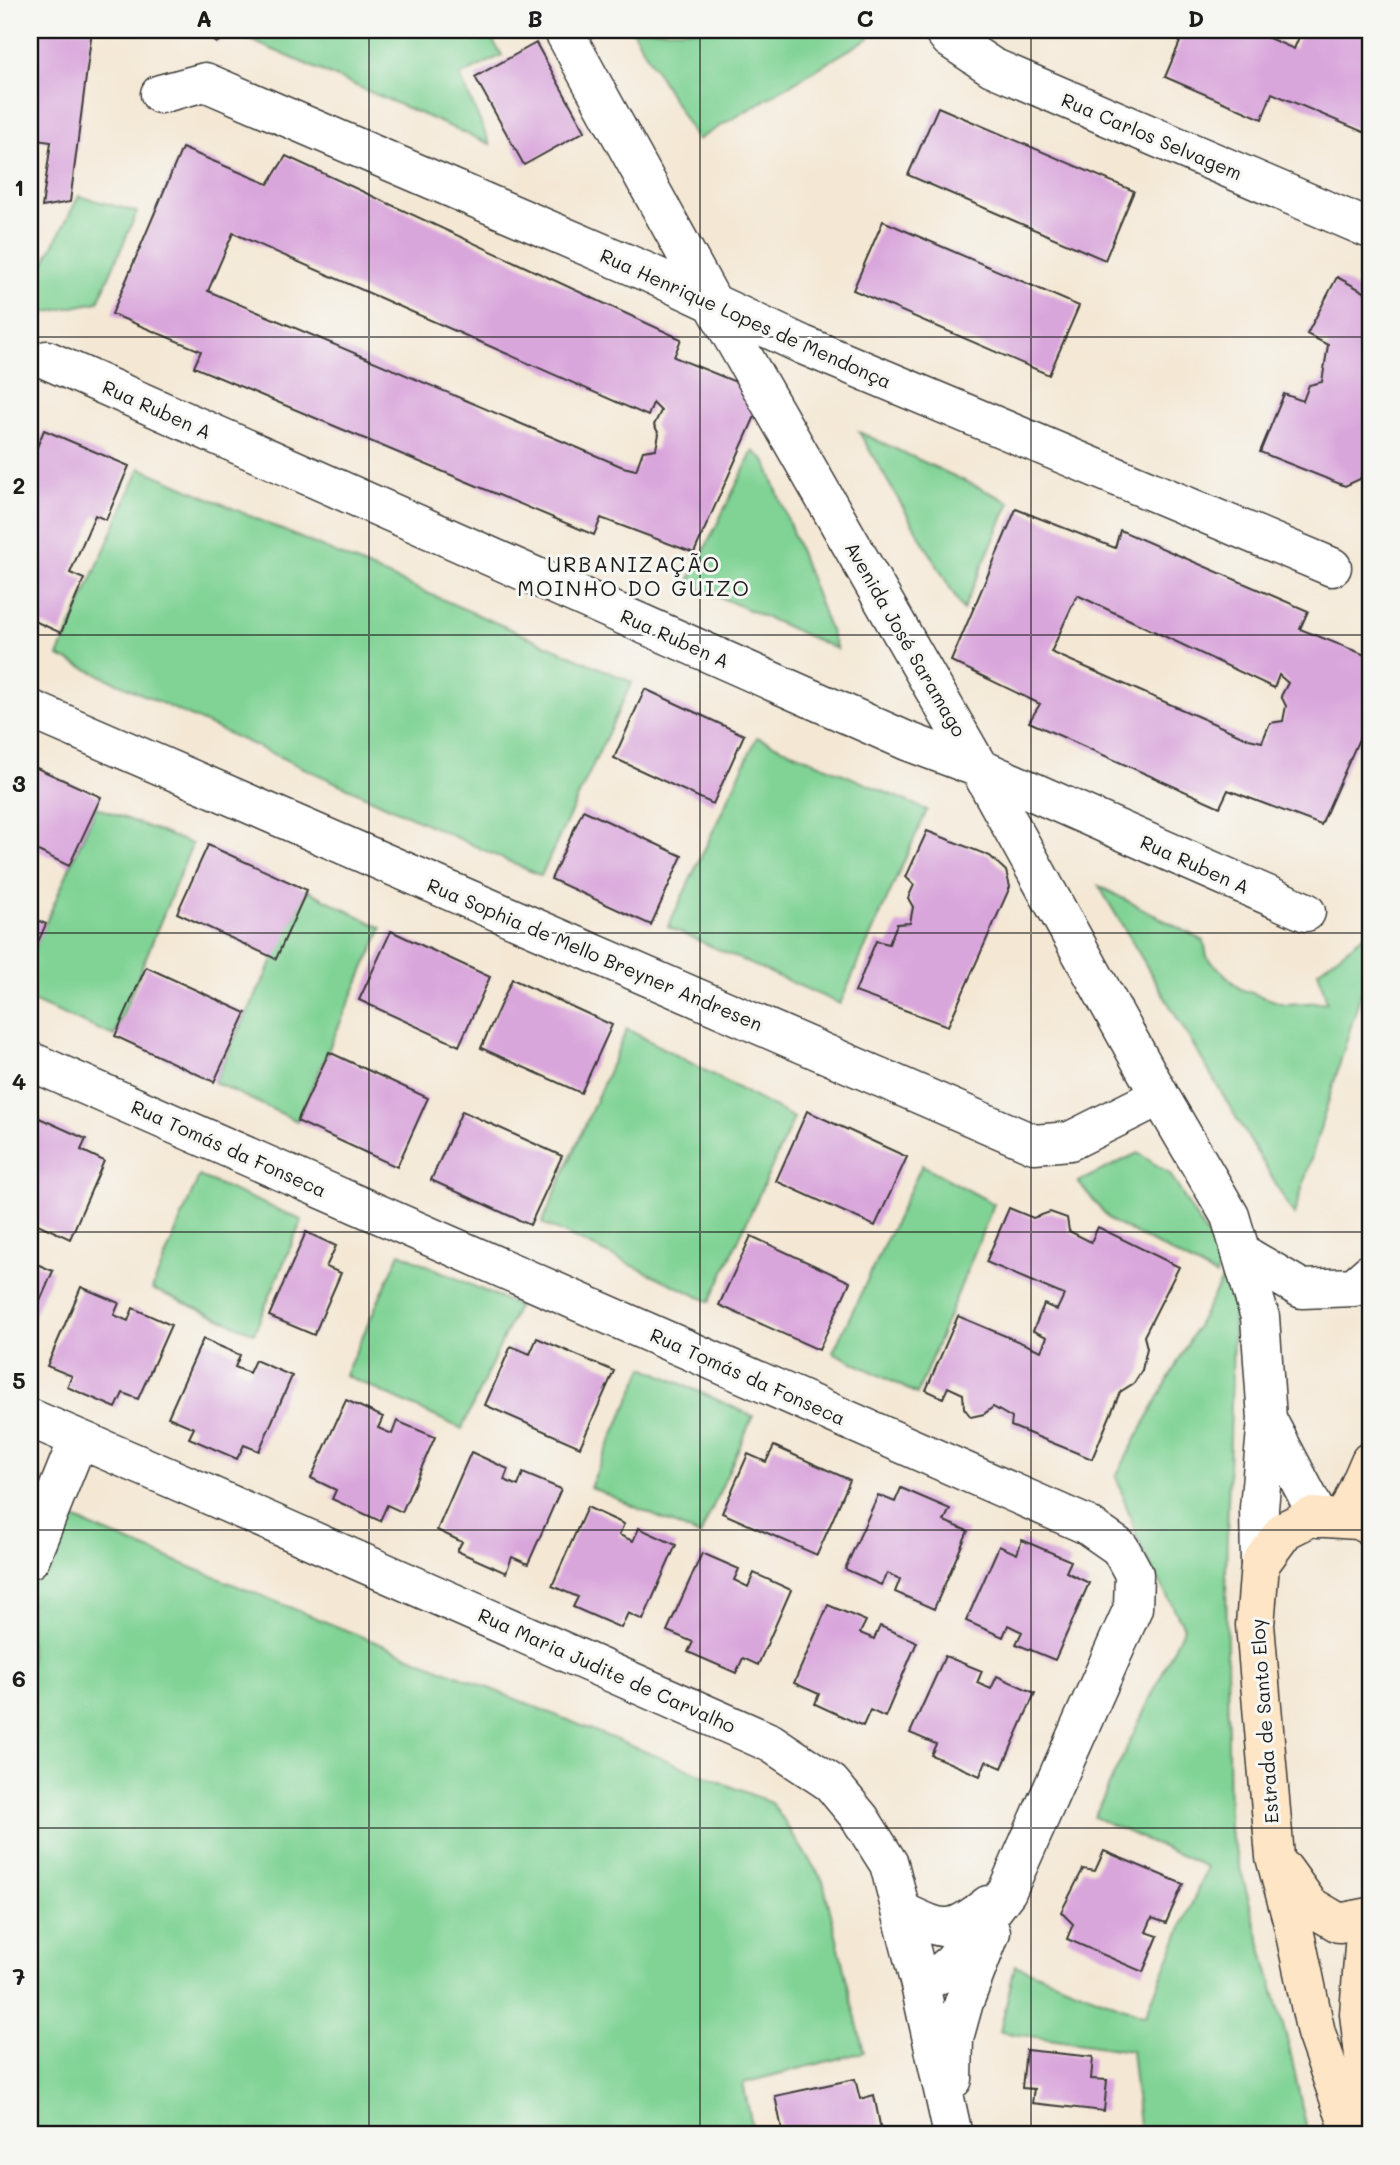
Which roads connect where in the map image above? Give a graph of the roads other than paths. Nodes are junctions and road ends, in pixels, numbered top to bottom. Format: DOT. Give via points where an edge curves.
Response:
graph roads {
  1 [pos="563,30"];
  2 [pos="943,30"];
  3 [pos="160,94"];
  4 [pos="1370,229"];
  5 [pos="713,303"];
  6 [pos="47,360"];
  7 [pos="1332,567"];
  8 [pos="30,709"];
  9 [pos="979,768"];
  10 [pos="1306,912"];
  11 [pos="30,1061"];
  12 [pos="1160,1096"];
  13 [pos="1241,1253"];
  14 [pos="1370,1273"];
  15 [pos="30,1418"];
  16 [pos="1267,1419"];
  17 [pos="78,1440"];
  18 [pos="1370,1461"];
  19 [pos="1345,1521"];
  20 [pos="30,1559"];
  21 [pos="1260,1564"];
  22 [pos="1275,1857"];
  23 [pos="1006,1891"];
  24 [pos="901,1911"];
  25 [pos="1368,1918"];
  26 [pos="920,1984"];
  27 [pos="1370,2105"];
  28 [pos="953,2133"];
  29 [pos="1352,2135"];
  1 -- 5 [label="street, Avenida José Saramago"];
  2 -- 4 [label="street, Rua Carlos Selvagem" via="950,40 992,67"];
  3 -- 5 [label="street, Rua Henrique Lopes de Mendonça" via="205,82"];
  5 -- 7 [label="street, Rua Henrique Lopes de Mendonça"];
  5 -- 9 [label="street, Avenida José Saramago"];
  6 -- 9 [label="street, Rua Ruben A" via="906,741"];
  8 -- 12 [label="street, Rua Sophia de Mello Breyner Andresen" via="1034,1144 1070,1140"];
  9 -- 10 [label="street, Rua Ruben A"];
  9 -- 12 [label="street, Avenida José Saramago"];
  11 -- 23 [label="street, Rua Tomás da Fonseca" via="1087,1525 1120,1548 1134,1574 1133,1608"];
  12 -- 13 [label="street, Avenida José Saramago" via="1230,1216"];
  13 -- 14 [label="street" via="1302,1289 1354,1287"];
  13 -- 16 [label="street, Avenida José Saramago" via="1260,1318"];
  15 -- 17 [label="street, Rua Maria Judite de Carvalho"];
  16 -- 19 [label="street, Avenida José Saramago"];
  16 -- 21 [label="street, Avenida José Saramago" via="1259,1508"];
  17 -- 20 [label="street"];
  17 -- 24 [label="street, Rua Maria Judite de Carvalho" via="771,1743 831,1783 860,1818 889,1864"];
  18 -- 19 [label="main road"];
  19 -- 21 [label="main road" via="1311,1517 1285,1530"];
  21 -- 22 [label="main road, Estrada de Santo Eloy" via="1255,1625"];
  22 -- 25 [label="main road" via="1310,1906 1339,1923"];
  22 -- 29 [label="main road, Estrada de Santo Eloy" via="1316,2033"];
  23 -- 24 [label="street, Rua Tomás da Fonseca" via="957,1927 938,1928"];
  23 -- 26 [label="street, Rua Tomás da Fonseca" via="953,1962"];
  23 -- 28 [label="street" via="954,2038"];
  24 -- 26 [label="street, Rua Maria Judite de Carvalho"];
  25 -- 27 [label="main road" via="1359,2014"];
  26 -- 28 [label="street, Rua Maria Judite de Carvalho"];
}
